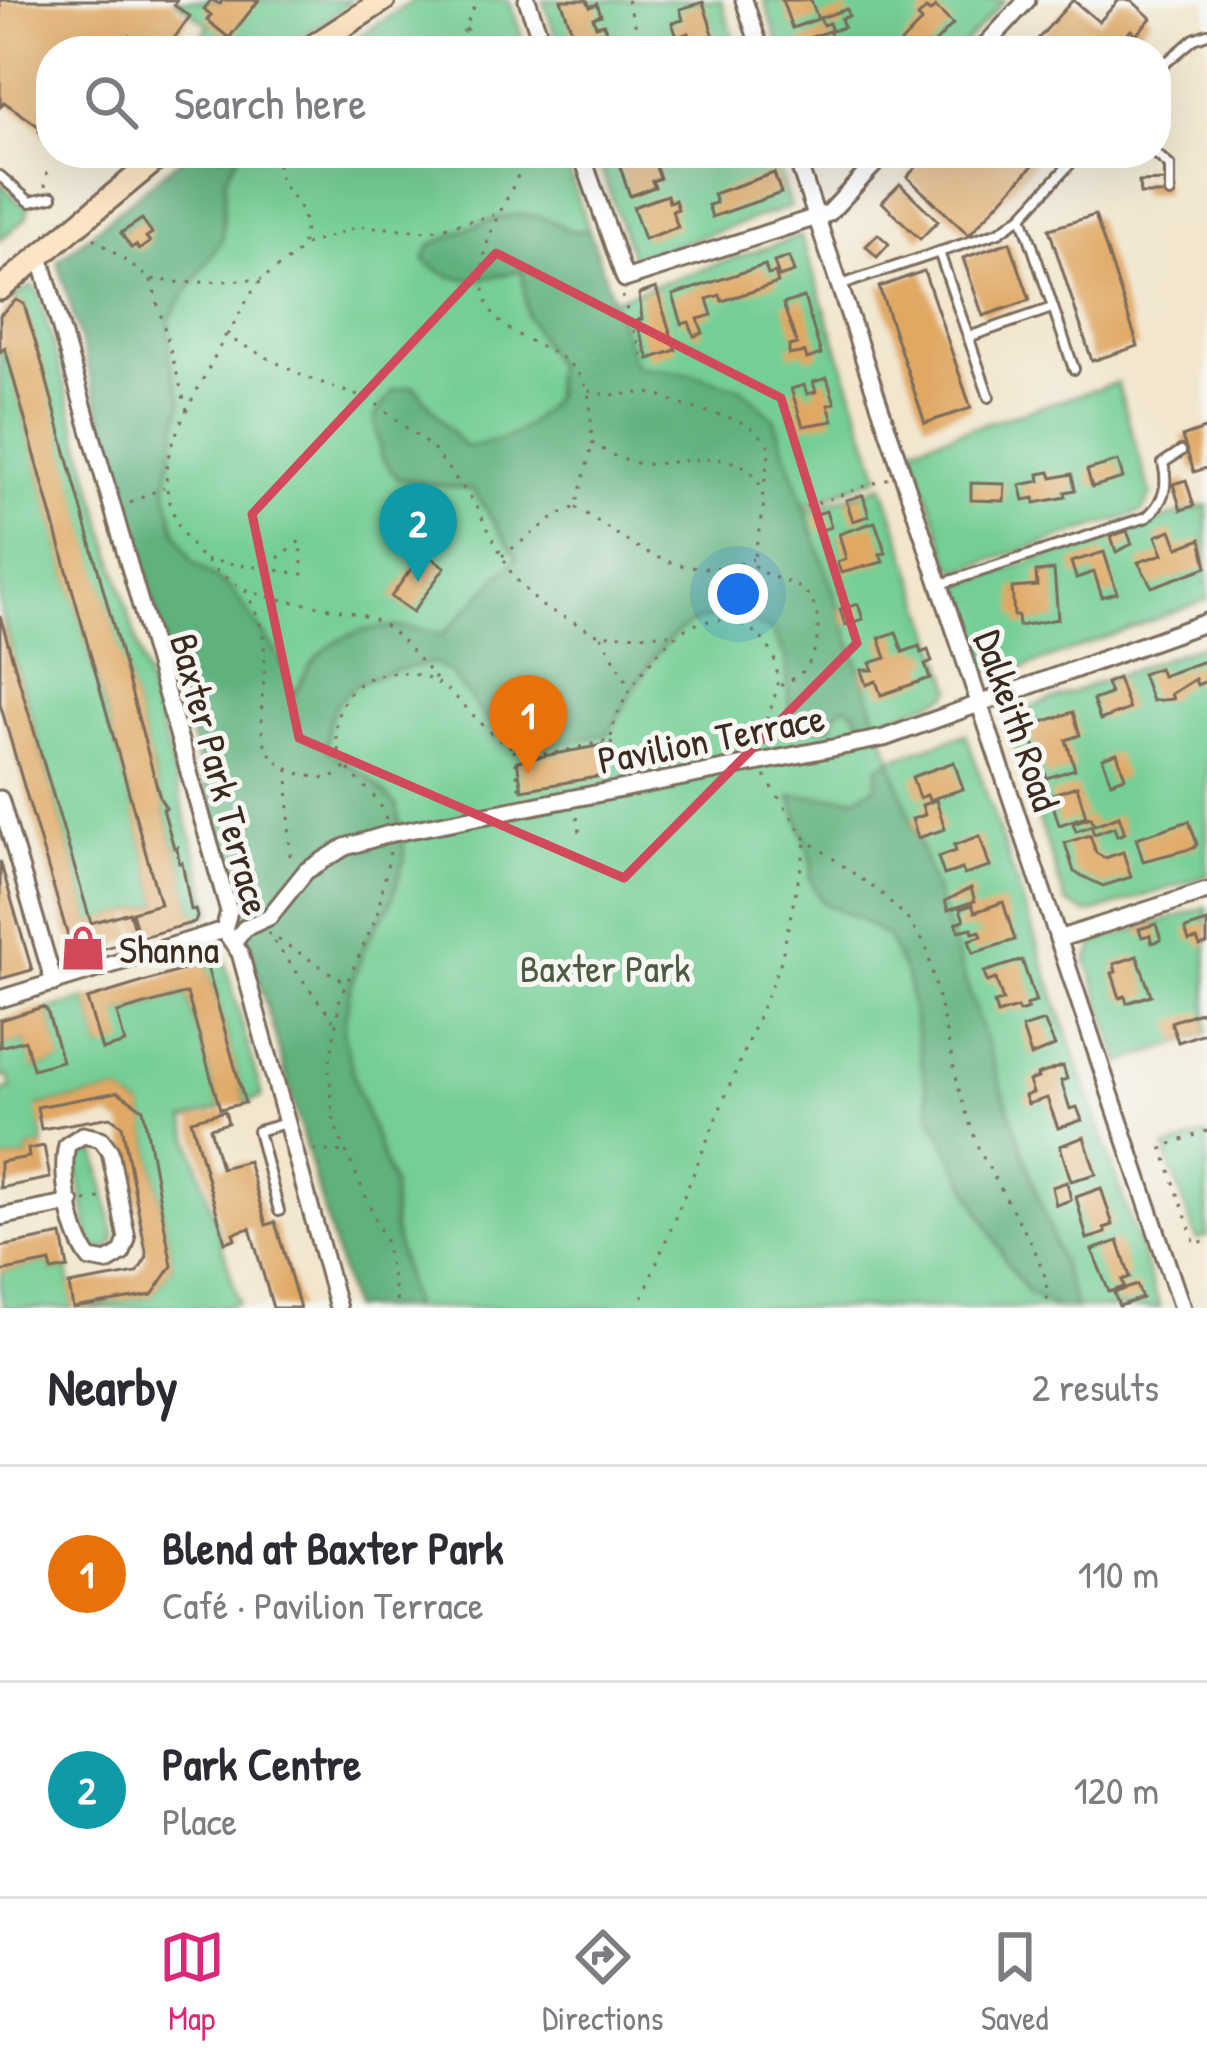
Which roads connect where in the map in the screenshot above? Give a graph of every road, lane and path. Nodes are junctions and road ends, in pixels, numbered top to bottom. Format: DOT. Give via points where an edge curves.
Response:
graph roads {
  1 [pos="383,0"];
  2 [pos="477,0"];
  3 [pos="527,0"];
  4 [pos="627,0"];
  5 [pos="744,0"];
  6 [pos="1028,0"];
  7 [pos="466,28"];
  8 [pos="1207,34"];
  9 [pos="328,36"];
  10 [pos="460,36"];
  11 [pos="471,36"];
  12 [pos="540,36"];
  13 [pos="639,36"];
  14 [pos="756,36"];
  15 [pos="994,36"];
  16 [pos="1171,58"];
  17 [pos="146,168"];
  18 [pos="278,168"];
  19 [pos="521,168"];
  20 [pos="586,168"];
  21 [pos="800,168"];
  22 [pos="871,168"];
  23 [pos="1066,168"];
  24 [pos="1170,168"];
  25 [pos="0,176"];
  26 [pos="1170,193"];
  27 [pos="52,197"];
  28 [pos="499,214"];
  29 [pos="815,216"];
  30 [pos="1022,216"];
  31 [pos="88,234"];
  32 [pos="304,246"];
  33 [pos="939,252"];
  34 [pos="40,256"];
  35 [pos="150,279"];
  36 [pos="262,279"];
  37 [pos="625,279"];
  38 [pos="838,286"];
  39 [pos="0,289"];
  40 [pos="1053,308"];
  41 [pos="226,336"];
  42 [pos="968,337"];
  43 [pos="645,362"];
  44 [pos="1074,369"];
  45 [pos="587,389"];
  46 [pos="989,397"];
  47 [pos="188,412"];
  48 [pos="592,443"];
  49 [pos="1181,451"];
  50 [pos="900,474"];
  51 [pos="166,486"];
  52 [pos="763,494"];
  53 [pos="145,499"];
  54 [pos="576,507"];
  55 [pos="806,507"];
  56 [pos="501,557"];
  57 [pos="754,559"];
  58 [pos="204,560"];
  59 [pos="268,566"];
  60 [pos="937,586"];
  61 [pos="244,589"];
  62 [pos="1207,622"];
  63 [pos="680,634"];
  64 [pos="600,635"];
  65 [pos="437,680"];
  66 [pos="632,688"];
  67 [pos="776,688"];
  68 [pos="978,706"];
  69 [pos="611,740"];
  70 [pos="512,746"];
  71 [pos="759,764"];
  72 [pos="287,767"];
  73 [pos="346,767"];
  74 [pos="621,789"];
  75 [pos="0,799"];
  76 [pos="522,807"];
  77 [pos="577,819"];
  78 [pos="389,834"];
  79 [pos="581,837"];
  80 [pos="806,839"];
  81 [pos="306,872"];
  82 [pos="1207,891"];
  83 [pos="259,922"];
  84 [pos="229,936"];
  85 [pos="1058,939"];
  86 [pos="273,940"];
  87 [pos="54,983"];
  88 [pos="347,983"];
  89 [pos="0,999"];
  90 [pos="336,1024"];
  91 [pos="287,1123"];
  92 [pos="1207,1131"];
  93 [pos="307,1149"];
  94 [pos="348,1152"];
  95 [pos="118,1194"];
  96 [pos="71,1203"];
  97 [pos="279,1211"];
  98 [pos="0,1217"];
  99 [pos="1207,1240"];
  100 [pos="338,1308"];
  101 [pos="398,1308"];
  102 [pos="638,1308"];
  103 [pos="1048,1308"];
  104 [pos="1182,1308"];
  1 -- 9 [label="street"];
  2 -- 7 [label="path"];
  3 -- 12 [label="street"];
  4 -- 13 [label="path"];
  5 -- 14 [label="street"];
  6 -- 15 [label="street"];
  7 -- 10 [label="path"];
  7 -- 11 [label="path"];
  8 -- 16 [label="lane"];
  17 -- 34 [label="street"];
  18 -- 32 [label="path" via="304,217"];
  19 -- 28 [label="path"];
  20 -- 37 [label="street"];
  21 -- 29 [label="street, Dalkeith Road"];
  22 -- 29 [label="street" via="829,213"];
  23 -- 30 [label="lane"];
  24 -- 26 [label="lane"];
  25 -- 27 [label="lane" via="30,202"];
  28 -- 32 [label="path" via="428,230 360,226"];
  28 -- 45 [label="path" via="483,268 492,311 501,327 575,370"];
  29 -- 37 [label="street"];
  29 -- 38 [label="street, Dalkeith Road"];
  30 -- 33 [label="lane"];
  30 -- 40 [label="lane"];
  31 -- 35 [label="path"];
  32 -- 36 [label="path"];
  33 -- 38 [label="lane"];
  33 -- 42 [label="lane"];
  34 -- 39 [label="street"];
  34 -- 84 [label="street, Baxter Park Terrace" via="229,911"];
  35 -- 36 [label="path"];
  35 -- 47 [label="path"];
  36 -- 41 [label="path"];
  37 -- 43 [label="path" via="622,296"];
  38 -- 50 [label="street, Dalkeith Road"];
  40 -- 42 [label="lane"];
  40 -- 44 [label="lane"];
  41 -- 47 [label="path"];
  41 -- 56 [label="path" via="374,402 434,449"];
  42 -- 46 [label="lane"];
  45 -- 48 [label="path"];
  45 -- 52 [label="path" via="603,397 658,394 740,419 770,447"];
  47 -- 51 [label="path" via="171,447"];
  48 -- 52 [label="path" via="643,464 732,462 754,476"];
  48 -- 54 [label="path"];
  49 -- 60 [label="lane" via="1163,464 1161,504 1147,517"];
  50 -- 55 [label="path"];
  50 -- 60 [label="street, Dalkeith Road"];
  51 -- 53 [label="path"];
  51 -- 58 [label="path" via="176,523"];
  52 -- 57 [label="path"];
  54 -- 56 [label="path"];
  54 -- 57 [label="path" via="650,558 720,571"];
  56 -- 64 [label="path" via="540,605"];
  57 -- 67 [label="path" via="770,578 800,588 816,611 805,670"];
  58 -- 59 [label="path"];
  58 -- 61 [label="path"];
  59 -- 59 [label="path" via="303,574 299,541 286,555"];
  60 -- 68 [label="street, Dalkeith Road"];
  61 -- 65 [label="path" via="382,623"];
  61 -- 72 [label="path" via="264,643 260,734"];
  62 -- 68 [label="street, Pavilion Terrace"];
  63 -- 64 [label="path"];
  63 -- 66 [label="path"];
  63 -- 67 [label="path" via="706,622 756,630 771,650"];
  64 -- 66 [label="path"];
  65 -- 70 [label="path"];
  65 -- 73 [label="path" via="411,673 361,682 337,718"];
  66 -- 69 [label="path"];
  67 -- 71 [label="path"];
  68 -- 71 [label="street, Pavilion Terrace" via="884,738"];
  68 -- 85 [label="street, Dalkeith Road"];
  69 -- 70 [label="path" via="533,754"];
  69 -- 74 [label="path"];
  70 -- 76 [label="path"];
  71 -- 74 [label="street, Pavilion Terrace"];
  71 -- 80 [label="path"];
  72 -- 73 [label="path" via="331,778"];
  72 -- 81 [label="path" via="290,856"];
  73 -- 78 [label="path" via="384,810"];
  74 -- 76 [label="street, Pavilion Terrace"];
  75 -- 87 [label="street"];
  76 -- 78 [label="street, Pavilion Terrace"];
  77 -- 79 [label="path"];
  78 -- 81 [label="street, Pavilion Terrace" via="345,847"];
  78 -- 88 [label="path" via="377,916"];
  80 -- 102 [label="path" via="781,961"];
  80 -- 103 [label="path" via="881,893 926,945 961,1098 979,1150 1034,1248"];
  81 -- 83 [label="street, Pavilion Terrace"];
  82 -- 85 [label="street"];
  83 -- 84 [label="street, Pavilion Terrace"];
  83 -- 86 [label="path"];
  84 -- 87 [label="street"];
  84 -- 91 [label="street, Baxter Park Terrace"];
  85 -- 104 [label="street, Dalkeith Road"];
  86 -- 88 [label="path"];
  86 -- 90 [label="path"];
  87 -- 89 [label="street"];
  88 -- 90 [label="path"];
  90 -- 94 [label="path" via="329,1069 334,1124"];
  91 -- 97 [label="lane" via="258,1130"];
  91 -- 100 [label="street, Baxter Park Terrace"];
  92 -- 99 [label="path" via="1162,1147 1195,1244"];
  93 -- 94 [label="path"];
  94 -- 101 [label="path" via="385,1241"];
  95 -- 96 [label="path"];
  95 -- 96 [label="street" via="110,1151 101,1138 83,1135 68,1145 64,1161"];
  95 -- 96 [label="street" via="127,1239 107,1262 90,1259 80,1246"];
  96 -- 98 [label="street"];
}
